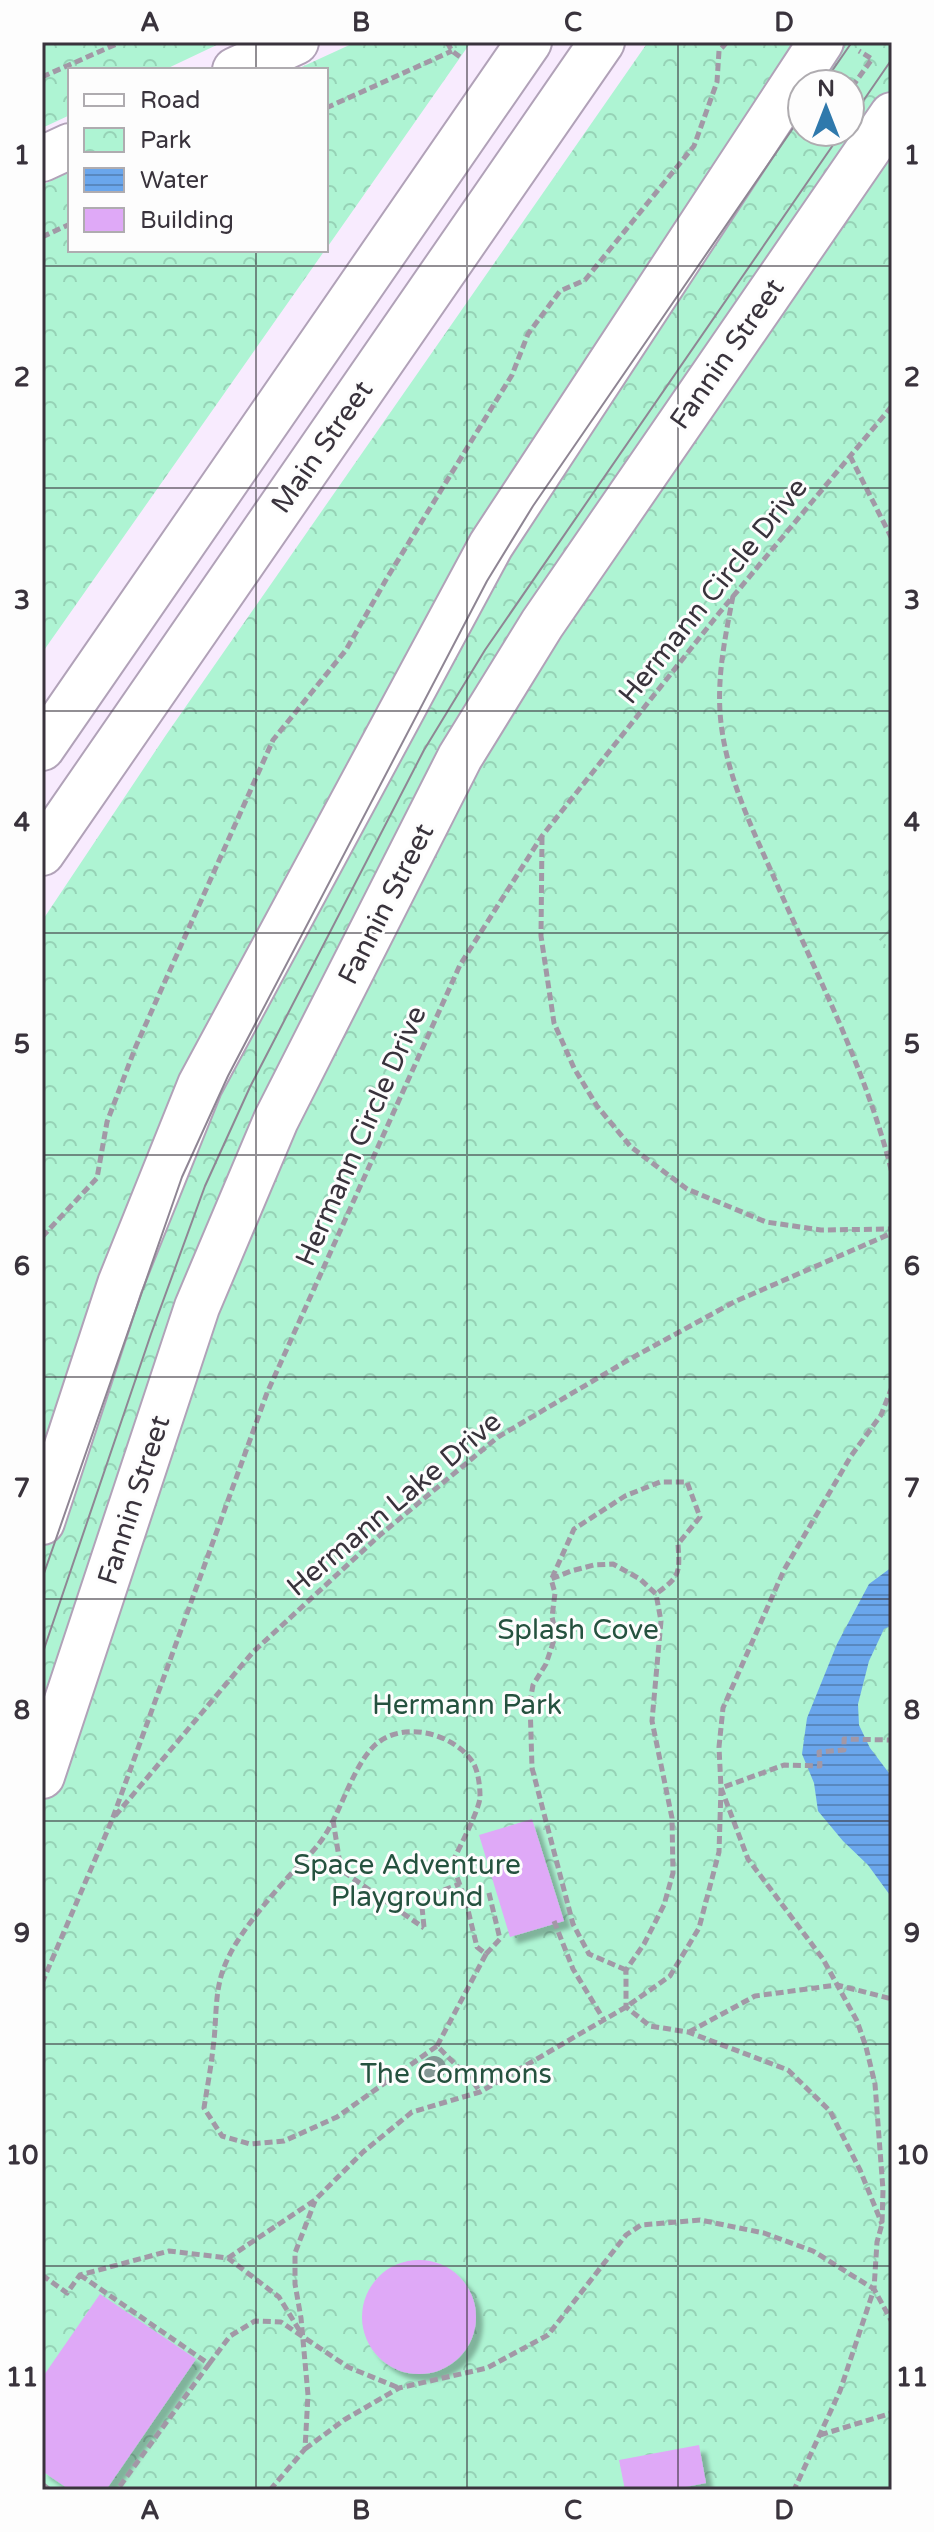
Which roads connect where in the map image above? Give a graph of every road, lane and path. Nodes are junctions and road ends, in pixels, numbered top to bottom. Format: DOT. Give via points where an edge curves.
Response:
graph roads {
  1 [pos="121,42"];
  2 [pos="296,42"];
  3 [pos="447,42"];
  4 [pos="529,42"];
  5 [pos="602,42"];
  6 [pos="727,42"];
  7 [pos="840,47"];
  8 [pos="452,51"];
  9 [pos="463,59"];
  10 [pos="239,68"];
  11 [pos="866,68"];
  12 [pos="42,77"];
  13 [pos="328,107"];
  14 [pos="892,115"];
  15 [pos="68,147"];
  16 [pos="42,159"];
  17 [pos="68,225"];
  18 [pos="42,237"];
  19 [pos="892,406"];
  20 [pos="850,456"];
  21 [pos="892,539"];
  22 [pos="734,596"];
  23 [pos="42,748"];
  24 [pos="542,836"];
  25 [pos="42,853"];
  26 [pos="892,1173"];
  27 [pos="892,1231"];
  28 [pos="42,1237"];
  29 [pos="892,1387"];
  30 [pos="42,1522"];
  31 [pos="551,1579"];
  32 [pos="656,1594"];
  33 [pos="892,1740"];
  34 [pos="42,1776"];
  35 [pos="721,1788"];
  36 [pos="112,1820"];
  37 [pos="333,1820"];
  38 [pos="296,1869"];
  39 [pos="341,1870"];
  40 [pos="460,1884"];
  41 [pos="488,1889"];
  42 [pos="554,1921"];
  43 [pos="486,1954"];
  44 [pos="626,1970"];
  45 [pos="42,1983"];
  46 [pos="837,1985"];
  47 [pos="892,1999"];
  48 [pos="626,2007"];
  49 [pos="604,2020"];
  50 [pos="688,2032"];
  51 [pos="437,2046"];
  52 [pos="480,2092"];
  53 [pos="315,2200"];
  54 [pos="882,2224"];
  55 [pos="228,2258"];
  56 [pos="42,2275"];
  57 [pos="80,2275"];
  58 [pos="874,2289"];
  59 [pos="892,2322"];
  60 [pos="301,2333"];
  61 [pos="209,2364"];
  62 [pos="399,2388"];
  63 [pos="892,2413"];
  64 [pos="819,2435"];
  65 [pos="305,2449"];
  66 [pos="42,2484"];
  67 [pos="50,2490"];
  68 [pos="117,2490"];
  69 [pos="270,2490"];
  70 [pos="794,2490"];
  1 -- 12 [label="path"];
  2 -- 10 [label="main road"];
  3 -- 8 [label="path"];
  4 -- 23 [label="main road"];
  5 -- 25 [label="main road, Main Street"];
  6 -- 28 [label="path" via="719,51 717,82 694,146 585,280 560,291 528,334 512,375 346,650 273,740 136,1046 107,1122 97,1178"];
  7 -- 11 [label="path" via="872,59"];
  7 -- 30 [label="main road" via="491,545 200,1085 120,1284"];
  8 -- 9 [label="path"];
  8 -- 13 [label="path"];
  14 -- 34 [label="main road, Fannin Street" via="542,624 453,771 276,1120 197,1307"];
  15 -- 16 [label="main road"];
  17 -- 18 [label="path"];
  19 -- 20 [label="path, Hermann Circle Drive"];
  20 -- 21 [label="path"];
  20 -- 22 [label="path, Hermann Circle Drive"];
  22 -- 24 [label="path, Hermann Circle Drive"];
  22 -- 26 [label="path" via="720,669 721,723 731,771 859,1067"];
  24 -- 27 [label="path" via="541,936 554,1023 597,1106 631,1147 687,1189 766,1222 821,1230"];
  24 -- 36 [label="path, Hermann Circle Drive" via="460,965 267,1393"];
  27 -- 36 [label="path, Hermann Lake Drive" via="734,1302 498,1437 380,1535 253,1652"];
  29 -- 35 [label="path" via="881,1415 784,1570 723,1708"];
  31 -- 32 [label="path" via="613,1564"];
  31 -- 32 [label="path" via="574,1529 625,1496 660,1482 687,1482 700,1517 678,1544 675,1579"];
  31 -- 44 [label="path" via="556,1634 533,1685 532,1768 573,1924 589,1954"];
  32 -- 44 [label="path" via="661,1621 652,1721 672,1818 673,1873 664,1905"];
  33 -- 35 [label="path" via="844,1739 844,1750 819,1752 820,1766 784,1765"];
  35 -- 46 [label="path" via="748,1859"];
  35 -- 48 [label="path" via="719,1852 699,1928 670,1976"];
  36 -- 45 [label="path, Hermann Circle Drive"];
  37 -- 38 [label="path" via="315,1851"];
  37 -- 39 [label="path"];
  37 -- 40 [label="path" via="374,1746 389,1735 437,1735 475,1763 481,1800 452,1863"];
  38 -- 39 [label="path"];
  38 -- 51 [label="path" via="246,1929 224,1967 204,2108 222,2136 250,2144 284,2141 337,2117"];
  39 -- 40 [label="path" via="424,1928 422,1907 436,1893"];
  40 -- 43 [label="path" via="477,1947"];
  41 -- 43 [label="path" via="500,1939"];
  42 -- 49 [label="path" via="573,1969"];
  43 -- 51 [label="path"];
  44 -- 48 [label="path"];
  46 -- 47 [label="path"];
  46 -- 50 [label="path" via="755,1996"];
  46 -- 54 [label="path" via="857,2021 875,2084"];
  48 -- 49 [label="path"];
  48 -- 50 [label="path" via="650,2026"];
  49 -- 52 [label="path"];
  50 -- 54 [label="path" via="788,2070 830,2111"];
  51 -- 52 [label="path"];
  52 -- 53 [label="path" via="412,2112"];
  53 -- 55 [label="path"];
  53 -- 60 [label="path" via="295,2253"];
  54 -- 58 [label="path"];
  55 -- 57 [label="path" via="169,2251"];
  55 -- 60 [label="path" via="279,2297"];
  56 -- 57 [label="path" via="67,2293"];
  57 -- 61 [label="path"];
  58 -- 59 [label="path"];
  58 -- 62 [label="path" via="813,2251 764,2233 700,2220 641,2225 626,2235 548,2335 487,2368"];
  58 -- 64 [label="path" via="840,2391"];
  60 -- 61 [label="path" via="281,2322 255,2321 230,2336"];
  60 -- 62 [label="path" via="348,2367"];
  60 -- 65 [label="path" via="308,2395"];
  61 -- 68 [label="path"];
  62 -- 65 [label="path"];
  63 -- 64 [label="path"];
  64 -- 70 [label="path"];
  65 -- 69 [label="path"];
  66 -- 67 [label="path"];
}
